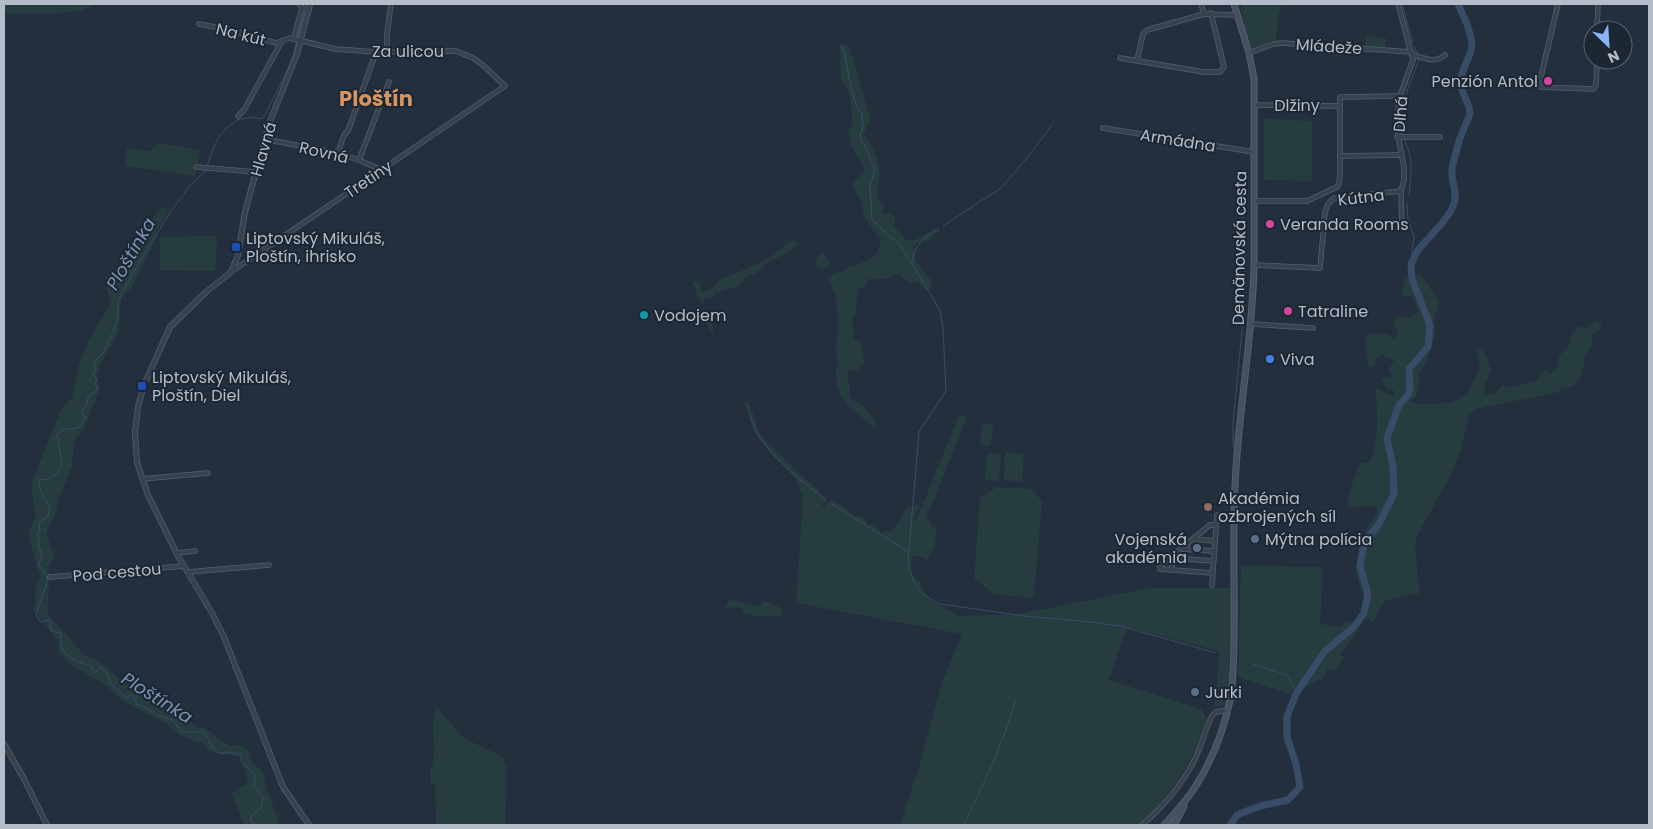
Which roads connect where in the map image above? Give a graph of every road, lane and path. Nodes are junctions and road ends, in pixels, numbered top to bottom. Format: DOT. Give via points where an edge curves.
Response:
graph roads {
  1 [pos="299,4"];
  2 [pos="310,4"];
  3 [pos="391,4"];
  4 [pos="1201,4"];
  5 [pos="1234,4"];
  6 [pos="1398,4"];
  7 [pos="1558,4"];
  8 [pos="1598,4"];
  9 [pos="305,9"];
  10 [pos="1211,13"];
  11 [pos="1204,14"];
  12 [pos="1237,15"];
  13 [pos="1597,20"];
  14 [pos="199,24"];
  15 [pos="297,39"];
  16 [pos="282,41"];
  17 [pos="387,51"];
  18 [pos="376,52"];
  19 [pos="1249,53"];
  20 [pos="1412,54"];
  21 [pos="1445,55"];
  22 [pos="1120,58"];
  23 [pos="1137,60"];
  24 [pos="1596,70"];
  25 [pos="389,82"];
  26 [pos="506,86"];
  27 [pos="1400,96"];
  28 [pos="1254,105"];
  29 [pos="1340,106"];
  30 [pos="238,116"];
  31 [pos="1103,128"];
  32 [pos="1401,137"];
  33 [pos="1440,137"];
  34 [pos="264,140"];
  35 [pos="1254,152"];
  36 [pos="338,153"];
  37 [pos="1401,155"];
  38 [pos="1340,156"];
  39 [pos="359,160"];
  40 [pos="196,167"];
  41 [pos="382,170"];
  42 [pos="256,172"];
  43 [pos="1333,190"];
  44 [pos="1401,191"];
  45 [pos="1334,198"];
  46 [pos="1254,200"];
  47 [pos="1402,227"];
  48 [pos="1254,265"];
  49 [pos="231,272"];
  50 [pos="1251,324"];
  51 [pos="1313,328"];
  52 [pos="208,473"];
  53 [pos="142,479"];
  54 [pos="1216,515"];
  55 [pos="1216,524"];
  56 [pos="1193,539"];
  57 [pos="1215,541"];
  58 [pos="1180,549"];
  59 [pos="195,551"];
  60 [pos="1214,551"];
  61 [pos="176,553"];
  62 [pos="1172,557"];
  63 [pos="1213,561"];
  64 [pos="184,566"];
  65 [pos="268,566"];
  66 [pos="1172,570"];
  67 [pos="188,572"];
  68 [pos="1212,573"];
  69 [pos="50,577"];
  70 [pos="1212,585"];
  71 [pos="1228,710"];
  72 [pos="4,744"];
  73 [pos="1187,799"];
  74 [pos="47,825"];
  75 [pos="309,825"];
  76 [pos="1142,825"];
  77 [pos="1164,825"];
  78 [pos="1174,825"];
  1 -- 9 [label="street"];
  2 -- 9 [label="street"];
  3 -- 17 [label="street"];
  4 -- 11 [label="street"];
  5 -- 12 [label="main road, Demänovská cesta"];
  6 -- 20 [label="street"];
  7 -- 24 [label="street" via="1539,86 1588,90 1596,86"];
  8 -- 13 [label="street"];
  9 -- 15 [label="street"];
  9 -- 15 [label="street, Hlavná" via="302,34"];
  10 -- 11 [label="street"];
  10 -- 12 [label="street"];
  10 -- 23 [label="street" via="1224,67 1220,72"];
  11 -- 23 [label="street" via="1147,30 1143,34"];
  12 -- 19 [label="main road, Demänovská cesta"];
  14 -- 16 [label="street, Na kút" via="274,42"];
  15 -- 16 [label="street"];
  15 -- 18 [label="street, Za ulicou" via="335,49"];
  15 -- 34 [label="street, Hlavná"];
  16 -- 30 [label="street"];
  17 -- 18 [label="street, Za ulicou"];
  17 -- 26 [label="street, Za ulicou" via="456,51 473,58"];
  18 -- 36 [label="street"];
  19 -- 20 [label="street, Mládeže" via="1280,42"];
  19 -- 28 [label="main road, Demänovská cesta"];
  20 -- 21 [label="street, Mládeže" via="1432,60"];
  20 -- 27 [label="street, Dlhá"];
  22 -- 23 [label="street"];
  25 -- 39 [label="street"];
  26 -- 41 [label="street, Tretiny"];
  27 -- 29 [label="street" via="1342,96"];
  27 -- 32 [label="street, Dlhá" via="1396,124"];
  28 -- 29 [label="street, Dlžiny"];
  28 -- 35 [label="main road, Demänovská cesta"];
  29 -- 38 [label="street"];
  31 -- 35 [label="street, Armádna"];
  32 -- 33 [label="street"];
  32 -- 37 [label="street, Dlhá"];
  34 -- 36 [label="street, Rovná"];
  34 -- 42 [label="street, Hlavná"];
  35 -- 46 [label="main road, Demänovská cesta"];
  36 -- 39 [label="street, Rovná"];
  37 -- 38 [label="street"];
  37 -- 44 [label="street, Dlhá" via="1404,180"];
  38 -- 43 [label="street" via="1340,184"];
  39 -- 41 [label="street, Rovná"];
  40 -- 42 [label="street"];
  41 -- 49 [label="street, Tretiny"];
  42 -- 49 [label="street, Hlavná"];
  43 -- 45 [label="street"];
  43 -- 46 [label="street" via="1307,201"];
  44 -- 45 [label="street, Kútna"];
  44 -- 47 [label="street, Dlhá"];
  45 -- 48 [label="street, Kútna" via="1325,212 1320,268"];
  46 -- 48 [label="main road, Demänovská cesta"];
  48 -- 50 [label="main road, Demänovská cesta"];
  49 -- 53 [label="street" via="173,324 149,373 135,426 137,462"];
  50 -- 51 [label="street"];
  50 -- 71 [label="main road, Demänovská cesta" via="1238,438 1233,665"];
  52 -- 53 [label="street"];
  53 -- 61 [label="street"];
  54 -- 55 [label="street"];
  55 -- 56 [label="street"];
  55 -- 57 [label="street"];
  56 -- 57 [label="street"];
  56 -- 58 [label="street"];
  57 -- 60 [label="street"];
  58 -- 60 [label="street"];
  58 -- 62 [label="street"];
  59 -- 61 [label="street"];
  60 -- 63 [label="street"];
  61 -- 64 [label="street"];
  62 -- 63 [label="street"];
  62 -- 66 [label="street"];
  62 -- 66 [label="street" via="1160,566 1160,569"];
  63 -- 68 [label="street"];
  64 -- 67 [label="street"];
  64 -- 69 [label="street, Pod cestou"];
  65 -- 67 [label="street"];
  66 -- 68 [label="street"];
  67 -- 75 [label="street" via="228,646 284,787"];
  68 -- 70 [label="street"];
  71 -- 73 [label="main road, Demänovská cesta" via="1212,756"];
  71 -- 76 [label="street" via="1212,716 1186,775 1166,803"];
  72 -- 74 [label="street"];
  73 -- 77 [label="main road"];
  73 -- 78 [label="main road"];
}
